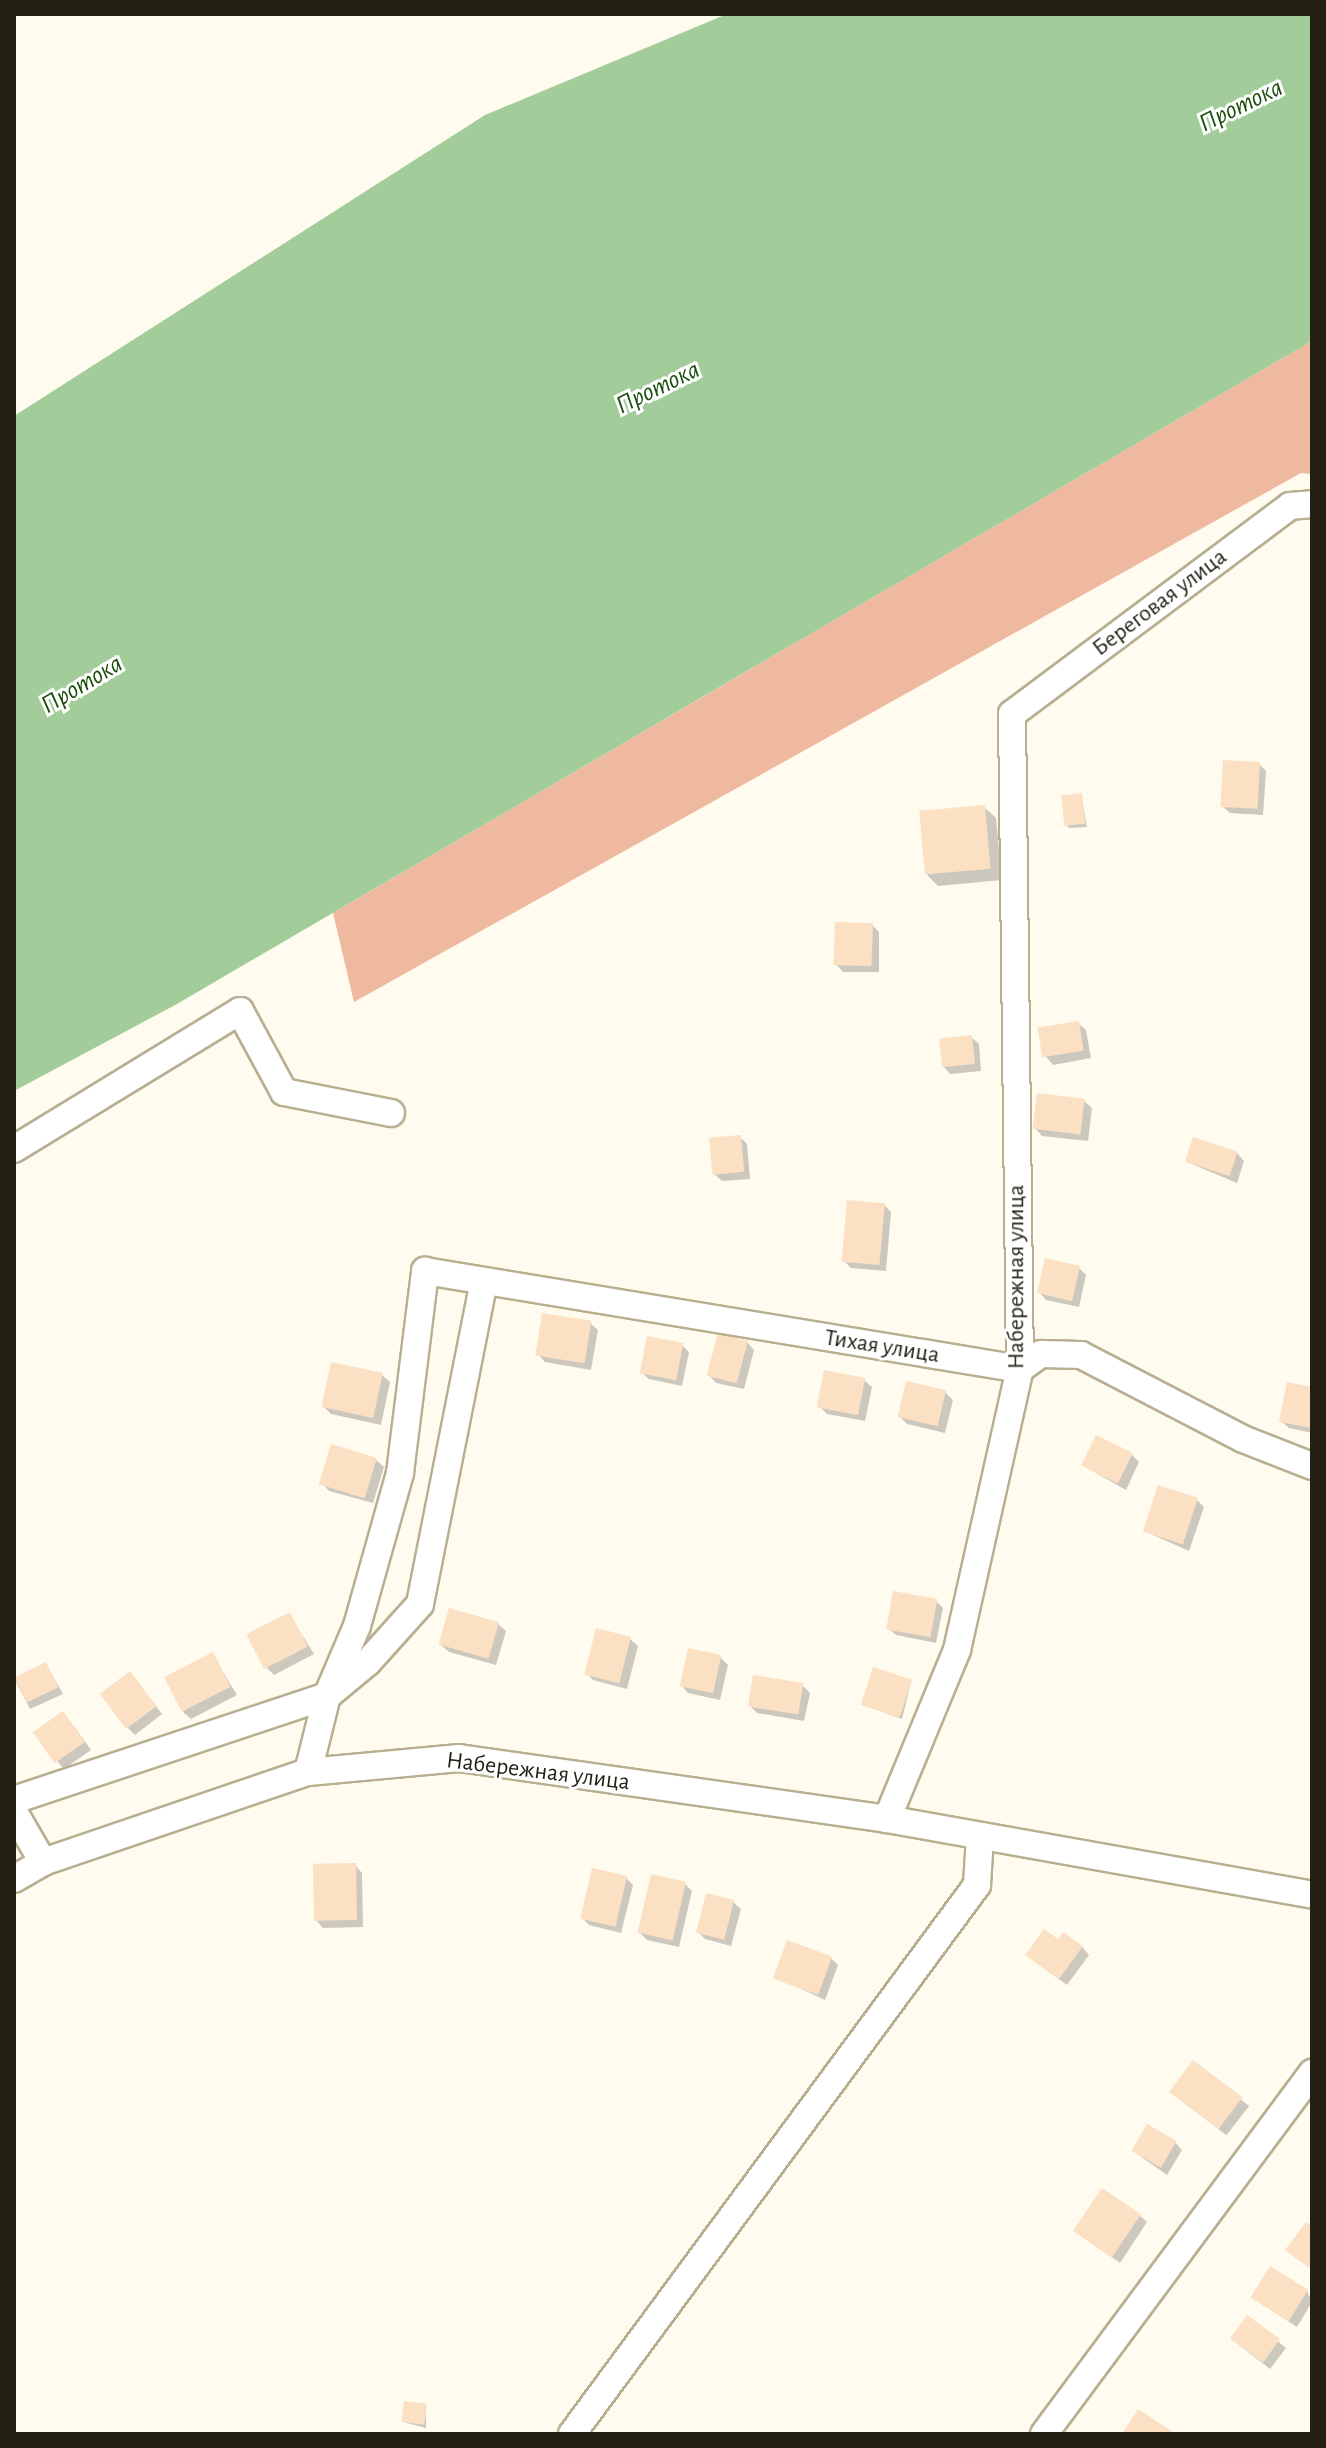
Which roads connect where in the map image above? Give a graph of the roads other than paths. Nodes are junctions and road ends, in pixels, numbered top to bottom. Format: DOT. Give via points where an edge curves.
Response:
graph roads {
  1 [pos="1312,504"];
  2 [pos="1012,714"];
  3 [pos="391,1113"];
  4 [pos="14,1149"];
  5 [pos="484,1282"];
  6 [pos="1020,1369"];
  7 [pos="1312,1466"];
  8 [pos="327,1696"];
  9 [pos="308,1772"];
  10 [pos="14,1800"];
  11 [pos="14,1812"];
  12 [pos="887,1819"];
  13 [pos="980,1836"];
  14 [pos="43,1862"];
  15 [pos="14,1879"];
  16 [pos="1312,1895"];
  17 [pos="1312,2073"];
  18 [pos="572,2434"];
  19 [pos="1044,2434"];
  1 -- 2 [label="street, Береговая улица" via="1290,506"];
  2 -- 6 [label="street, Набережная улица"];
  3 -- 4 [label="street" via="284,1092 240,1011"];
  5 -- 6 [label="street, Тихая улица"];
  5 -- 8 [label="street" via="420,1604 368,1662"];
  5 -- 8 [label="street, Тихая улица" via="425,1271 400,1473 357,1626"];
  6 -- 7 [label="street" via="1041,1354 1081,1355 1243,1439"];
  6 -- 12 [label="street, Набережная улица" via="957,1650"];
  8 -- 9 [label="street"];
  8 -- 10 [label="street"];
  9 -- 12 [label="street, Набережная улица" via="459,1758"];
  9 -- 14 [label="street, Набережная улица"];
  11 -- 14 [label="street"];
  12 -- 13 [label="street, Набережная улица"];
  13 -- 16 [label="street, Набережная улица"];
  13 -- 18 [label="street" via="977,1885"];
  14 -- 15 [label="street, Набережная улица"];
  17 -- 19 [label="street"];
}
